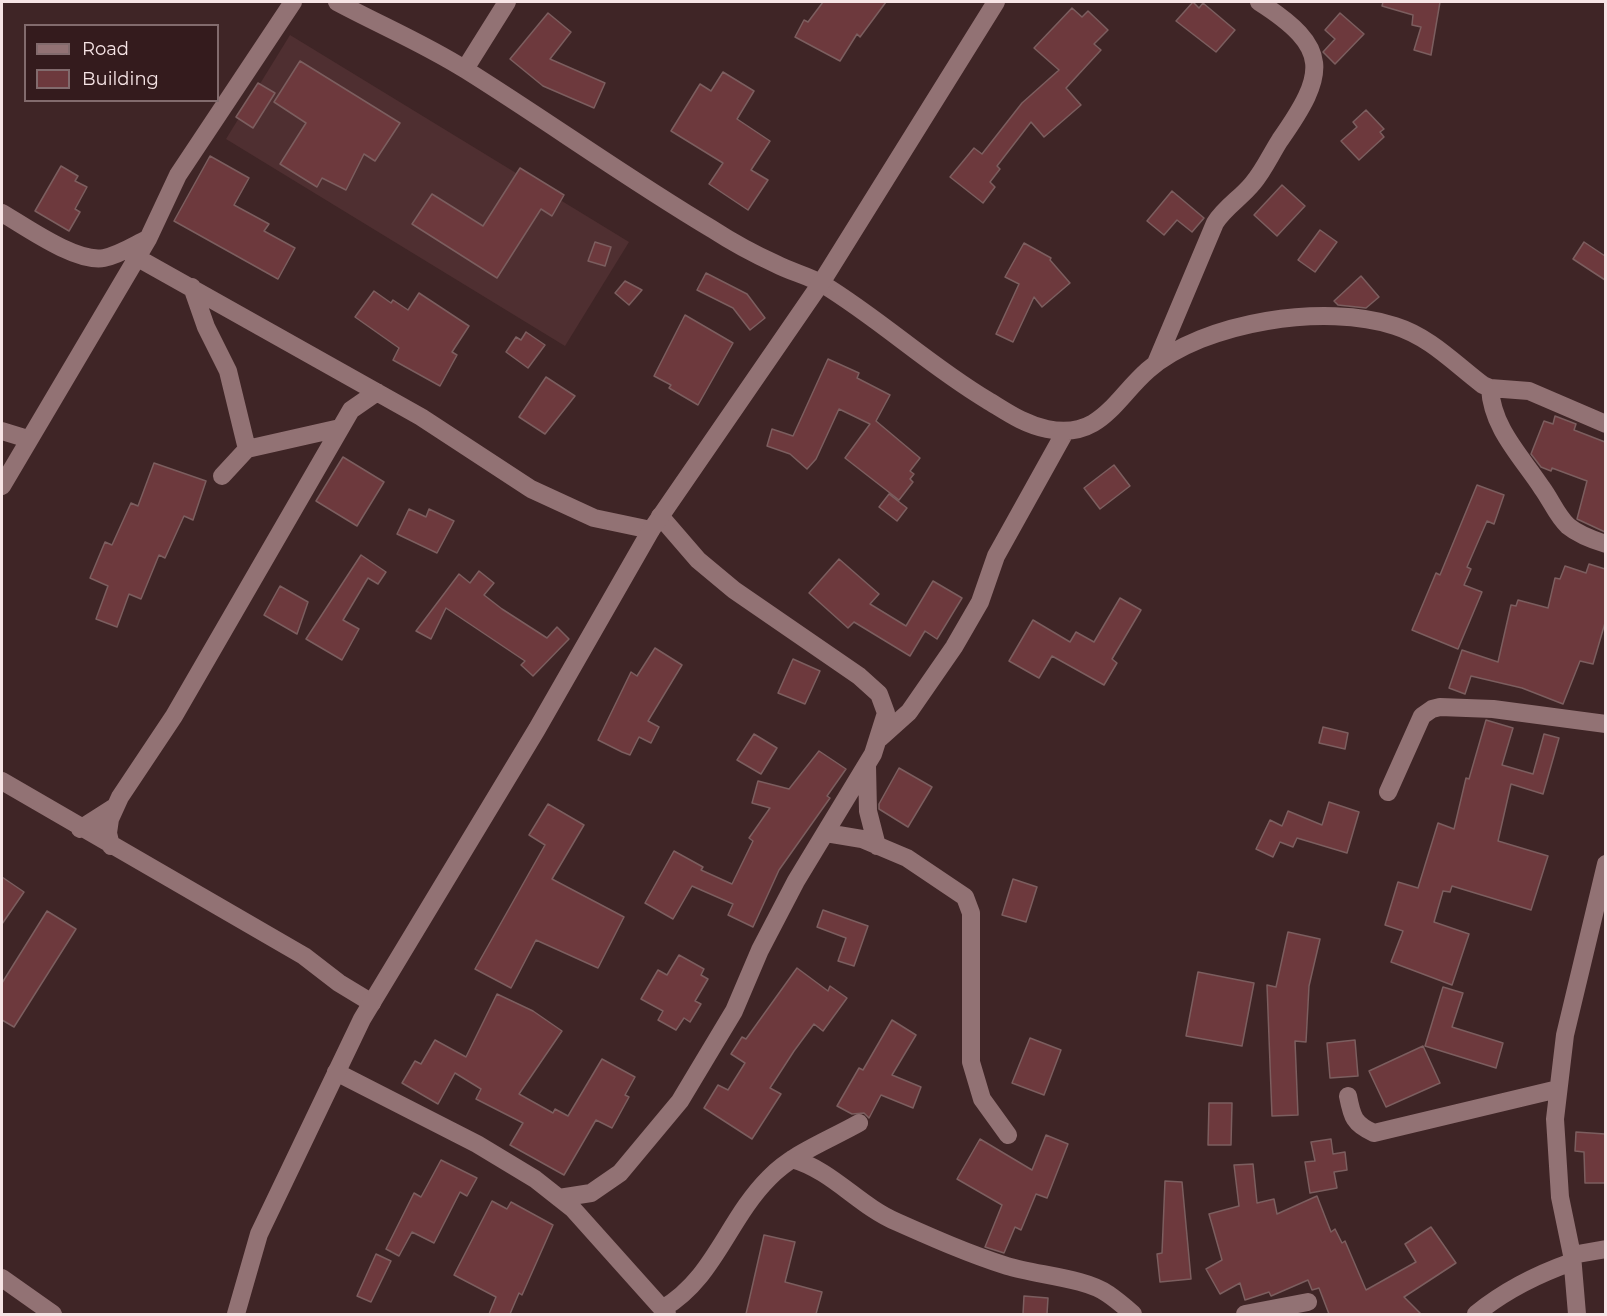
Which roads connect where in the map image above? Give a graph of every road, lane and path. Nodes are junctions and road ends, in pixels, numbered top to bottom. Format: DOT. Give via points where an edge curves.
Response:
graph roads {
  1 [pos="293,2"];
  2 [pos="337,2"];
  3 [pos="507,2"];
  4 [pos="996,2"];
  5 [pos="1259,2"];
  6 [pos="465,69"];
  7 [pos="2,213"];
  8 [pos="148,239"];
  9 [pos="136,257"];
  10 [pos="821,283"];
  11 [pos="192,287"];
  12 [pos="1156,364"];
  13 [pos="1490,388"];
  14 [pos="377,392"];
  15 [pos="1605,424"];
  16 [pos="340,428"];
  17 [pos="2,431"];
  18 [pos="1065,432"];
  19 [pos="28,439"];
  20 [pos="247,449"];
  21 [pos="222,476"];
  22 [pos="2,486"];
  23 [pos="656,523"];
  24 [pos="1605,544"];
  25 [pos="1605,724"];
  26 [pos="879,739"];
  27 [pos="867,764"];
  28 [pos="2,781"];
  29 [pos="1388,792"];
  30 [pos="116,806"];
  31 [pos="80,829"];
  32 [pos="825,833"];
  33 [pos="111,846"];
  34 [pos="877,846"];
  35 [pos="1605,864"];
  36 [pos="372,1004"];
  37 [pos="336,1072"];
  38 [pos="1558,1089"];
  39 [pos="1348,1096"];
  40 [pos="860,1123"];
  41 [pos="1008,1135"];
  42 [pos="792,1159"];
  43 [pos="558,1198"];
  44 [pos="1605,1249"];
  45 [pos="1572,1258"];
  46 [pos="2,1278"];
  47 [pos="1308,1302"];
  48 [pos="664,1312"];
  49 [pos="53,1314"];
  50 [pos="236,1314"];
  51 [pos="1132,1314"];
  52 [pos="1245,1314"];
  53 [pos="1476,1314"];
  54 [pos="1577,1314"];
  1 -- 8 [label="street" via="178,175"];
  2 -- 6 [label="street"];
  3 -- 6 [label="street"];
  4 -- 10 [label="street"];
  5 -- 12 [label="street" via="1292,23 1308,42 1314,59 1312,83 1261,172 1215,223"];
  6 -- 10 [label="street" via="710,228 774,264"];
  7 -- 8 [label="street" via="55,244 91,259 117,254"];
  8 -- 9 [label="street"];
  9 -- 11 [label="street"];
  9 -- 19 [label="street"];
  10 -- 18 [label="street" via="1016,419"];
  10 -- 23 [label="street"];
  11 -- 14 [label="street"];
  11 -- 20 [label="street" via="206,327 228,370"];
  12 -- 13 [label="street" via="1198,339 1258,321 1354,317 1394,325 1425,340"];
  12 -- 18 [label="street" via="1092,426"];
  13 -- 15 [label="street" via="1528,391"];
  13 -- 24 [label="street" via="1491,402 1507,438 1556,511 1576,532"];
  14 -- 16 [label="street" via="351,410"];
  14 -- 23 [label="street" via="531,489 594,518"];
  16 -- 20 [label="street"];
  16 -- 30 [label="street" via="174,717"];
  17 -- 19 [label="street"];
  18 -- 26 [label="street" via="996,556 980,602 954,648 909,712"];
  19 -- 22 [label="street"];
  20 -- 21 [label="street"];
  23 -- 26 [label="street" via="734,590 879,694 886,713"];
  23 -- 36 [label="street"];
  25 -- 29 [label="street" via="1493,709 1432,709 1422,716"];
  26 -- 27 [label="street"];
  27 -- 32 [label="street"];
  27 -- 34 [label="street" via="868,811"];
  28 -- 31 [label="street"];
  30 -- 31 [label="street"];
  30 -- 33 [label="street" via="108,833"];
  31 -- 33 [label="street"];
  32 -- 34 [label="street" via="862,839"];
  32 -- 43 [label="street" via="775,920 734,1011 680,1101 620,1173 591,1192"];
  33 -- 36 [label="street" via="304,956"];
  34 -- 41 [label="street" via="907,858 965,897 971,913 971,1062 982,1099"];
  35 -- 38 [label="street" via="1565,1035"];
  36 -- 37 [label="street"];
  37 -- 43 [label="street" via="477,1144 535,1179"];
  37 -- 50 [label="street" via="259,1234"];
  38 -- 39 [label="street" via="1374,1133 1359,1126 1351,1113"];
  38 -- 45 [label="street" via="1555,1119 1560,1197"];
  40 -- 42 [label="street"];
  42 -- 48 [label="street" via="767,1179 746,1204 694,1284"];
  42 -- 51 [label="street" via="822,1171 887,1218 1005,1265 1070,1279 1107,1292"];
  43 -- 48 [label="street" via="573,1209"];
  44 -- 45 [label="street"];
  45 -- 53 [label="street"];
  45 -- 54 [label="street"];
  46 -- 49 [label="street"];
  47 -- 52 [label="street"];
}
